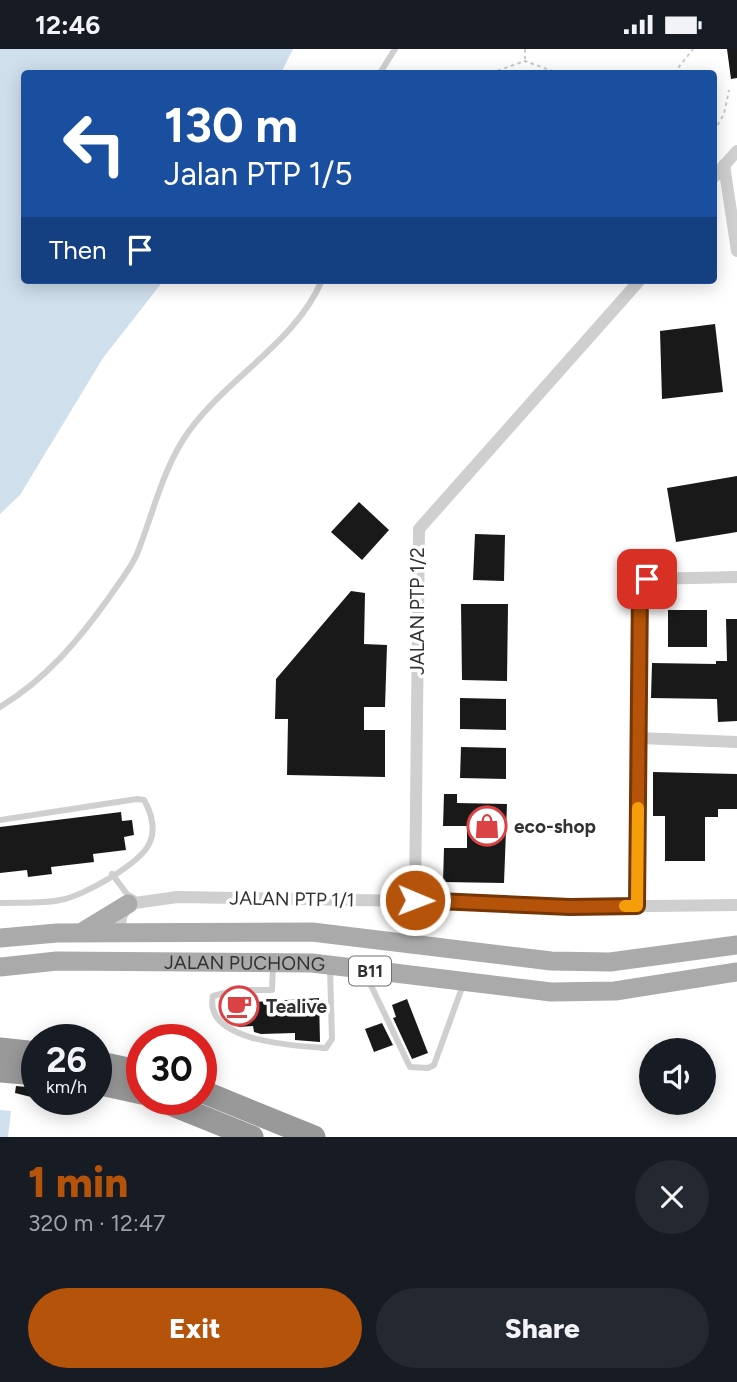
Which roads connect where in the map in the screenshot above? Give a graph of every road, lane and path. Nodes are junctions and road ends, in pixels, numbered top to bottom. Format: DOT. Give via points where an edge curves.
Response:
graph roads {
  1 [pos="394,49"];
  2 [pos="525,49"];
  3 [pos="693,49"];
  4 [pos="526,61"];
  5 [pos="382,70"];
  6 [pos="500,70"];
  7 [pos="550,70"];
  8 [pos="676,70"];
  9 [pos="729,90"];
  10 [pos="717,126"];
  11 [pos="737,151"];
  12 [pos="724,165"];
  13 [pos="717,173"];
  14 [pos="737,251"];
  15 [pos="320,284"];
  16 [pos="636,284"];
  17 [pos="737,577"];
  18 [pos="0,708"];
  19 [pos="639,738"];
  20 [pos="737,742"];
  21 [pos="0,820"];
  22 [pos="112,874"];
  23 [pos="415,900"];
  24 [pos="134,902"];
  25 [pos="0,903"];
  26 [pos="737,905"];
  27 [pos="637,906"];
  28 [pos="82,932"];
  29 [pos="120,932"];
  30 [pos="0,938"];
  31 [pos="737,945"];
  32 [pos="273,963"];
  33 [pos="223,965"];
  34 [pos="330,966"];
  35 [pos="0,967"];
  36 [pos="364,970"];
  37 [pos="737,972"];
  38 [pos="464,982"];
  39 [pos="0,1049"];
  40 [pos="21,1051"];
  41 [pos="0,1071"];
  42 [pos="21,1073"];
  43 [pos="217,1098"];
  44 [pos="198,1115"];
  45 [pos="252,1137"];
  46 [pos="314,1137"];
  1 -- 5 [label="lane"];
  2 -- 4 [label="path"];
  3 -- 8 [label="path"];
  4 -- 6 [label="path"];
  4 -- 7 [label="path"];
  9 -- 10 [label="path"];
  11 -- 12 [label="street"];
  12 -- 13 [label="street"];
  12 -- 14 [label="street"];
  15 -- 18 [label="lane" via="275,345 227,386 188,432 135,558 82,636 39,681"];
  16 -- 23 [label="street, JALAN PTP 1/2" via="419,530"];
  17 -- 19 [label="street" via="642,581"];
  19 -- 20 [label="street"];
  19 -- 27 [label="street"];
  21 -- 22 [label="lane" via="144,800 152,819 150,842 137,859"];
  22 -- 24 [label="lane"];
  22 -- 25 [label="lane" via="61,900"];
  23 -- 24 [label="street, JALAN PTP 1/1" via="177,897"];
  23 -- 27 [label="street, JALAN PTP 1/1"];
  24 -- 28 [label="main road"];
  24 -- 29 [label="street" via="121,917"];
  26 -- 27 [label="street, JALAN PTP 1/1"];
  28 -- 29 [label="main road, JALAN PUCHONG / B11"];
  28 -- 30 [label="main road, JALAN PUCHONG / B11"];
  29 -- 31 [label="main road, JALAN PUCHONG / B11" via="312,932 551,961 610,962"];
  29 -- 33 [label="main road" via="122,945 136,956"];
  32 -- 33 [label="main road, JALAN PUCHONG / B11"];
  32 -- 34 [label="main road, JALAN PUCHONG / B11"];
  32 -- 34 [label="lane" via="272,990 236,990 213,996 214,1014 237,1033 271,1043 326,1048 332,1039"];
  33 -- 35 [label="main road, JALAN PUCHONG / B11" via="57,961"];
  34 -- 36 [label="main road, JALAN PUCHONG / B11"];
  36 -- 38 [label="main road, JALAN PUCHONG / B11"];
  36 -- 38 [label="lane" via="410,1067 434,1065"];
  37 -- 38 [label="main road, JALAN PUCHONG / B11" via="615,991 551,992"];
  39 -- 40 [label="highway"];
  41 -- 42 [label="highway"];
  43 -- 46 [label="highway"];
  44 -- 45 [label="highway"];
}
